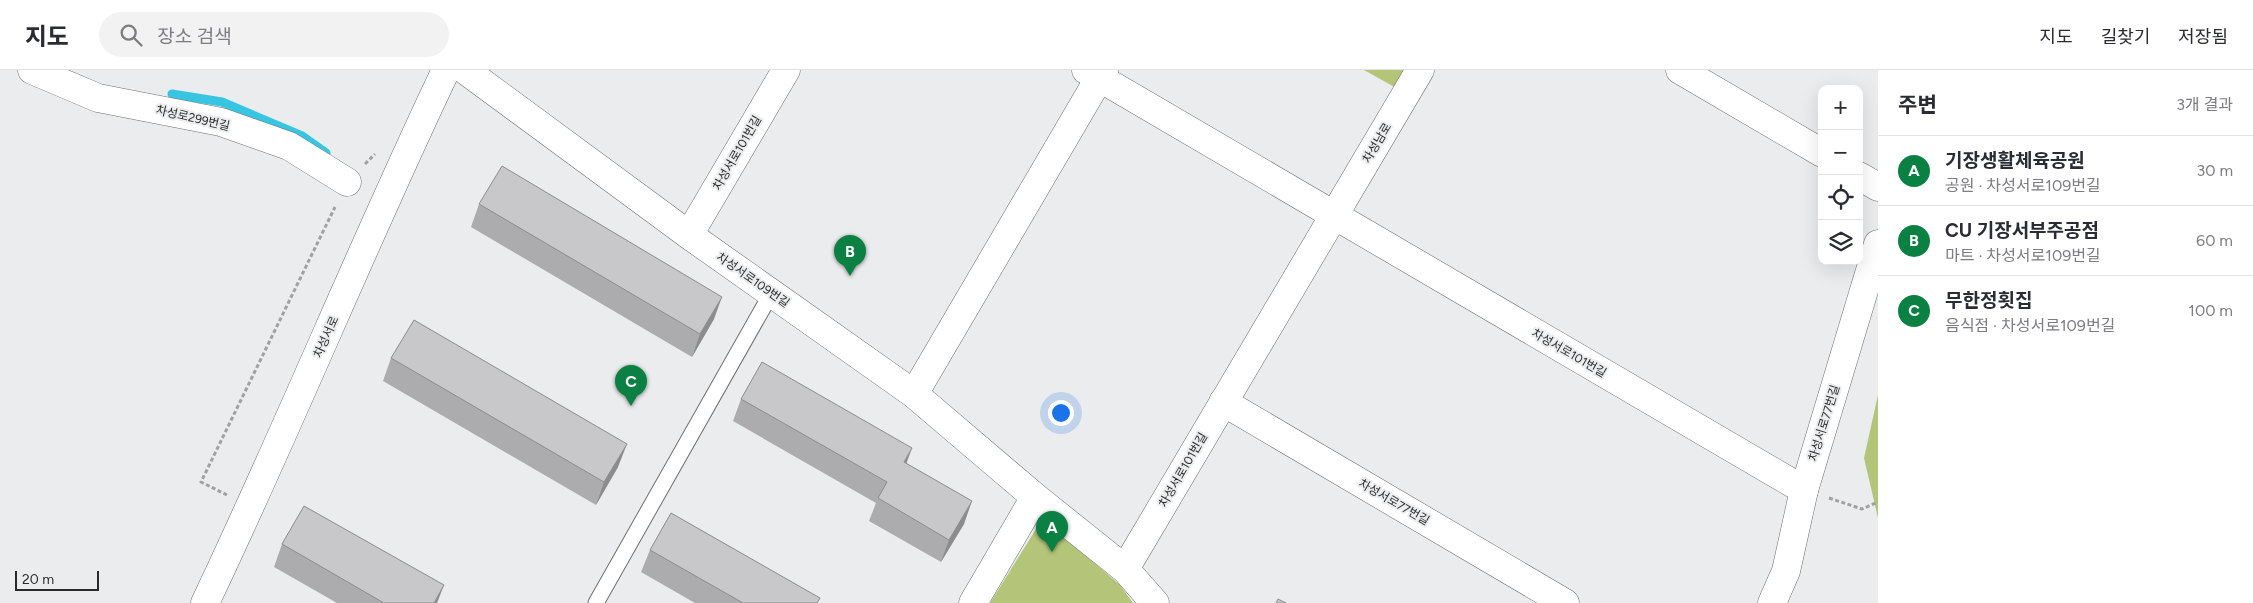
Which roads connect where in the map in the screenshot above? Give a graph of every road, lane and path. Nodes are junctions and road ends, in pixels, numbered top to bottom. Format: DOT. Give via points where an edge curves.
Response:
graph roads {
  1 [pos="32,70"];
  2 [pos="446,70"];
  3 [pos="465,70"];
  4 [pos="786,70"];
  5 [pos="1420,70"];
  6 [pos="1680,70"];
  7 [pos="1096,73"];
  8 [pos="1818,152"];
  9 [pos="1863,178"];
  10 [pos="347,182"];
  11 [pos="1878,187"];
  12 [pos="1333,215"];
  13 [pos="689,236"];
  14 [pos="1878,244"];
  15 [pos="772,292"];
  16 [pos="914,394"];
  17 [pos="1223,402"];
  18 [pos="1804,490"];
  19 [pos="1035,498"];
  20 [pos="1878,502"];
  21 [pos="250,507"];
  22 [pos="1125,569"];
  23 [pos="205,603"];
  24 [pos="596,603"];
  25 [pos="973,603"];
  26 [pos="1155,603"];
  27 [pos="1565,603"];
  28 [pos="1772,603"];
  1 -- 10 [label="street, 차성로299번길" via="98,98 221,122 289,146"];
  2 -- 21 [label="street, 차성서로"];
  3 -- 13 [label="street, 차성서로109번길"];
  4 -- 13 [label="street, 차성서로101번길"];
  5 -- 12 [label="street, 차성남로"];
  6 -- 8 [label="street"];
  7 -- 12 [label="street, 차성서로101번길"];
  7 -- 16 [label="street, 차성서로101번길"];
  9 -- 11 [label="street"];
  10 -- 21 [label="path" via="201,482"];
  12 -- 17 [label="street, 차성서로101번길"];
  12 -- 18 [label="street, 차성서로101번길"];
  13 -- 15 [label="street, 차성서로109번길"];
  14 -- 18 [label="street, 차성서로77번길"];
  15 -- 16 [label="street, 차성서로109번길"];
  15 -- 24 [label="lane"];
  16 -- 19 [label="street, 차성서로109번길"];
  17 -- 22 [label="street, 차성서로101번길"];
  17 -- 27 [label="street, 차성서로77번길"];
  18 -- 20 [label="path" via="1862,509"];
  18 -- 28 [label="street, 차성서로77번길" via="1786,571"];
  19 -- 22 [label="street, 차성서로109번길"];
  19 -- 25 [label="street"];
  21 -- 23 [label="street, 차성서로"];
  22 -- 26 [label="street, 차성서로109번길"];
}
